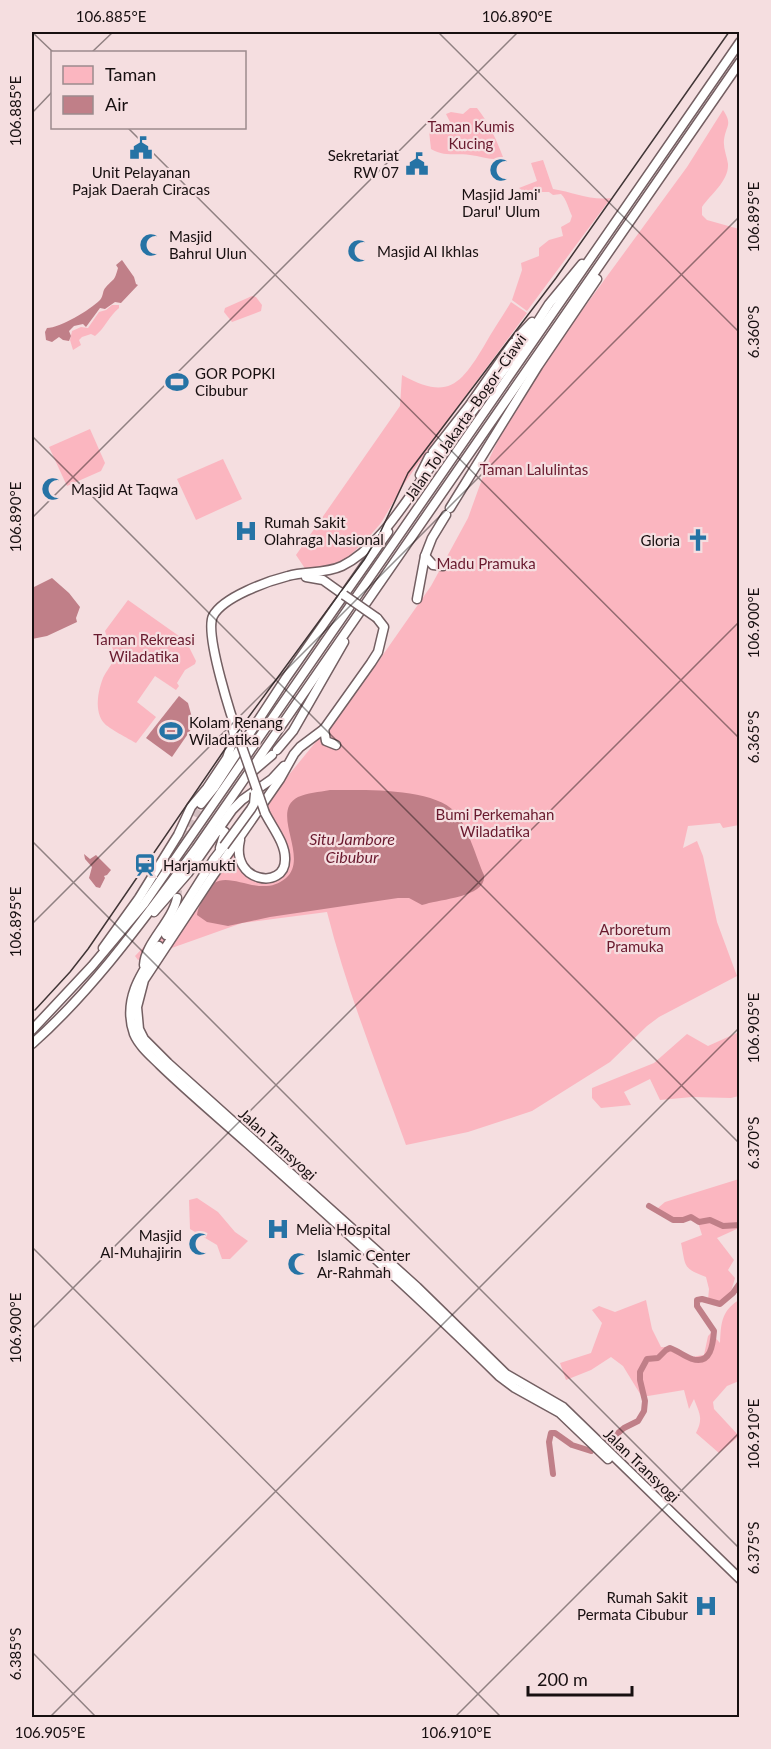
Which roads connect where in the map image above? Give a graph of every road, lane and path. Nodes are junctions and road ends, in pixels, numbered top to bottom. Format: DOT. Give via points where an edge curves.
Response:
graph roads {
  1 [pos="740,42"];
  2 [pos="740,62"];
  3 [pos="610,231"];
  4 [pos="620,237"];
  5 [pos="549,304"];
  6 [pos="434,457"];
  7 [pos="409,496"];
  8 [pos="425,556"];
  9 [pos="442,566"];
  10 [pos="285,577"];
  11 [pos="417,599"];
  12 [pos="366,602"];
  13 [pos="232,720"];
  14 [pos="324,729"];
  15 [pos="336,745"];
  16 [pos="294,754"];
  17 [pos="244,778"];
  18 [pos="255,789"];
  19 [pos="201,804"];
  20 [pos="216,831"];
  21 [pos="240,840"];
  22 [pos="214,859"];
  23 [pos="177,898"];
  24 [pos="173,930"];
  25 [pos="130,938"];
  26 [pos="92,966"];
  27 [pos="144,969"];
  28 [pos="32,1030"];
  29 [pos="32,1044"];
  30 [pos="202,1099"];
  31 [pos="535,1394"];
  32 [pos="740,1579"];
  33 [pos="740,1586"];
  1 -- 3 [label="highway, Jalan Tol Jakarta–Bogor–Ciawi"];
  2 -- 4 [label="highway, Jalan Tol Jakarta–Bogor–Ciawi"];
  3 -- 5 [label="highway"];
  3 -- 26 [label="highway, Jalan Tol Jakarta–Bogor–Ciawi" via="172,864"];
  4 -- 8 [label="highway" via="611,258 542,359 448,511"];
  4 -- 12 [label="highway, Jalan Tol Jakarta–Bogor–Ciawi"];
  5 -- 6 [label="highway" via="524,343"];
  5 -- 6 [label="highway" via="515,341"];
  6 -- 7 [label="highway"];
  7 -- 10 [label="highway" via="388,526 351,561 334,569"];
  7 -- 19 [label="highway" via="383,540"];
  8 -- 9 [label="highway" via="433,565"];
  8 -- 11 [label="highway"];
  10 -- 13 [label="highway" via="231,599 213,616 212,639"];
  10 -- 14 [label="highway, Jalan Transyogi, bridge" via="323,580 384,627 378,652"];
  12 -- 17 [label="highway, Jalan Tol Jakarta–Bogor–Ciawi"];
  12 -- 17 [label="highway" via="293,731"];
  13 -- 18 [label="highway, bridge"];
  13 -- 26 [label="highway" via="234,737 227,758 191,807 139,898"];
  14 -- 15 [label="highway" via="326,741"];
  14 -- 16 [label="highway, Jalan Transyogi"];
  16 -- 20 [label="highway" via="272,779 242,800"];
  16 -- 21 [label="highway, Jalan Transyogi"];
  17 -- 25 [label="highway, Jalan Tol Jakarta–Bogor–Ciawi"];
  18 -- 21 [label="highway, bridge" via="284,852 285,864 274,876 255,878 240,861"];
  18 -- 22 [label="highway, Jalan Transyogi, bridge" via="254,804"];
  20 -- 22 [label="highway" via="226,834"];
  20 -- 25 [label="highway" via="188,873"];
  21 -- 24 [label="highway, Jalan Transyogi"];
  22 -- 24 [label="highway, Jalan Transyogi"];
  23 -- 27 [label="highway" via="173,912 146,954"];
  24 -- 27 [label="highway, Jalan Transyogi"];
  24 -- 30 [label="highway, Jalan Transyogi" via="144,980 137,1007 139,1029"];
  25 -- 29 [label="highway, Jalan Tol Jakarta–Bogor–Ciawi"];
  26 -- 28 [label="highway, Jalan Tol Jakarta–Bogor–Ciawi"];
  27 -- 30 [label="highway, Jalan Transyogi" via="131,1000 136,1038 158,1063"];
  30 -- 31 [label="highway, Jalan Transyogi" via="317,1200 499,1376 515,1388"];
  31 -- 32 [label="highway, Jalan Transyogi" via="556,1401 569,1412"];
  31 -- 33 [label="highway, Jalan Transyogi" via="568,1420"];
}
